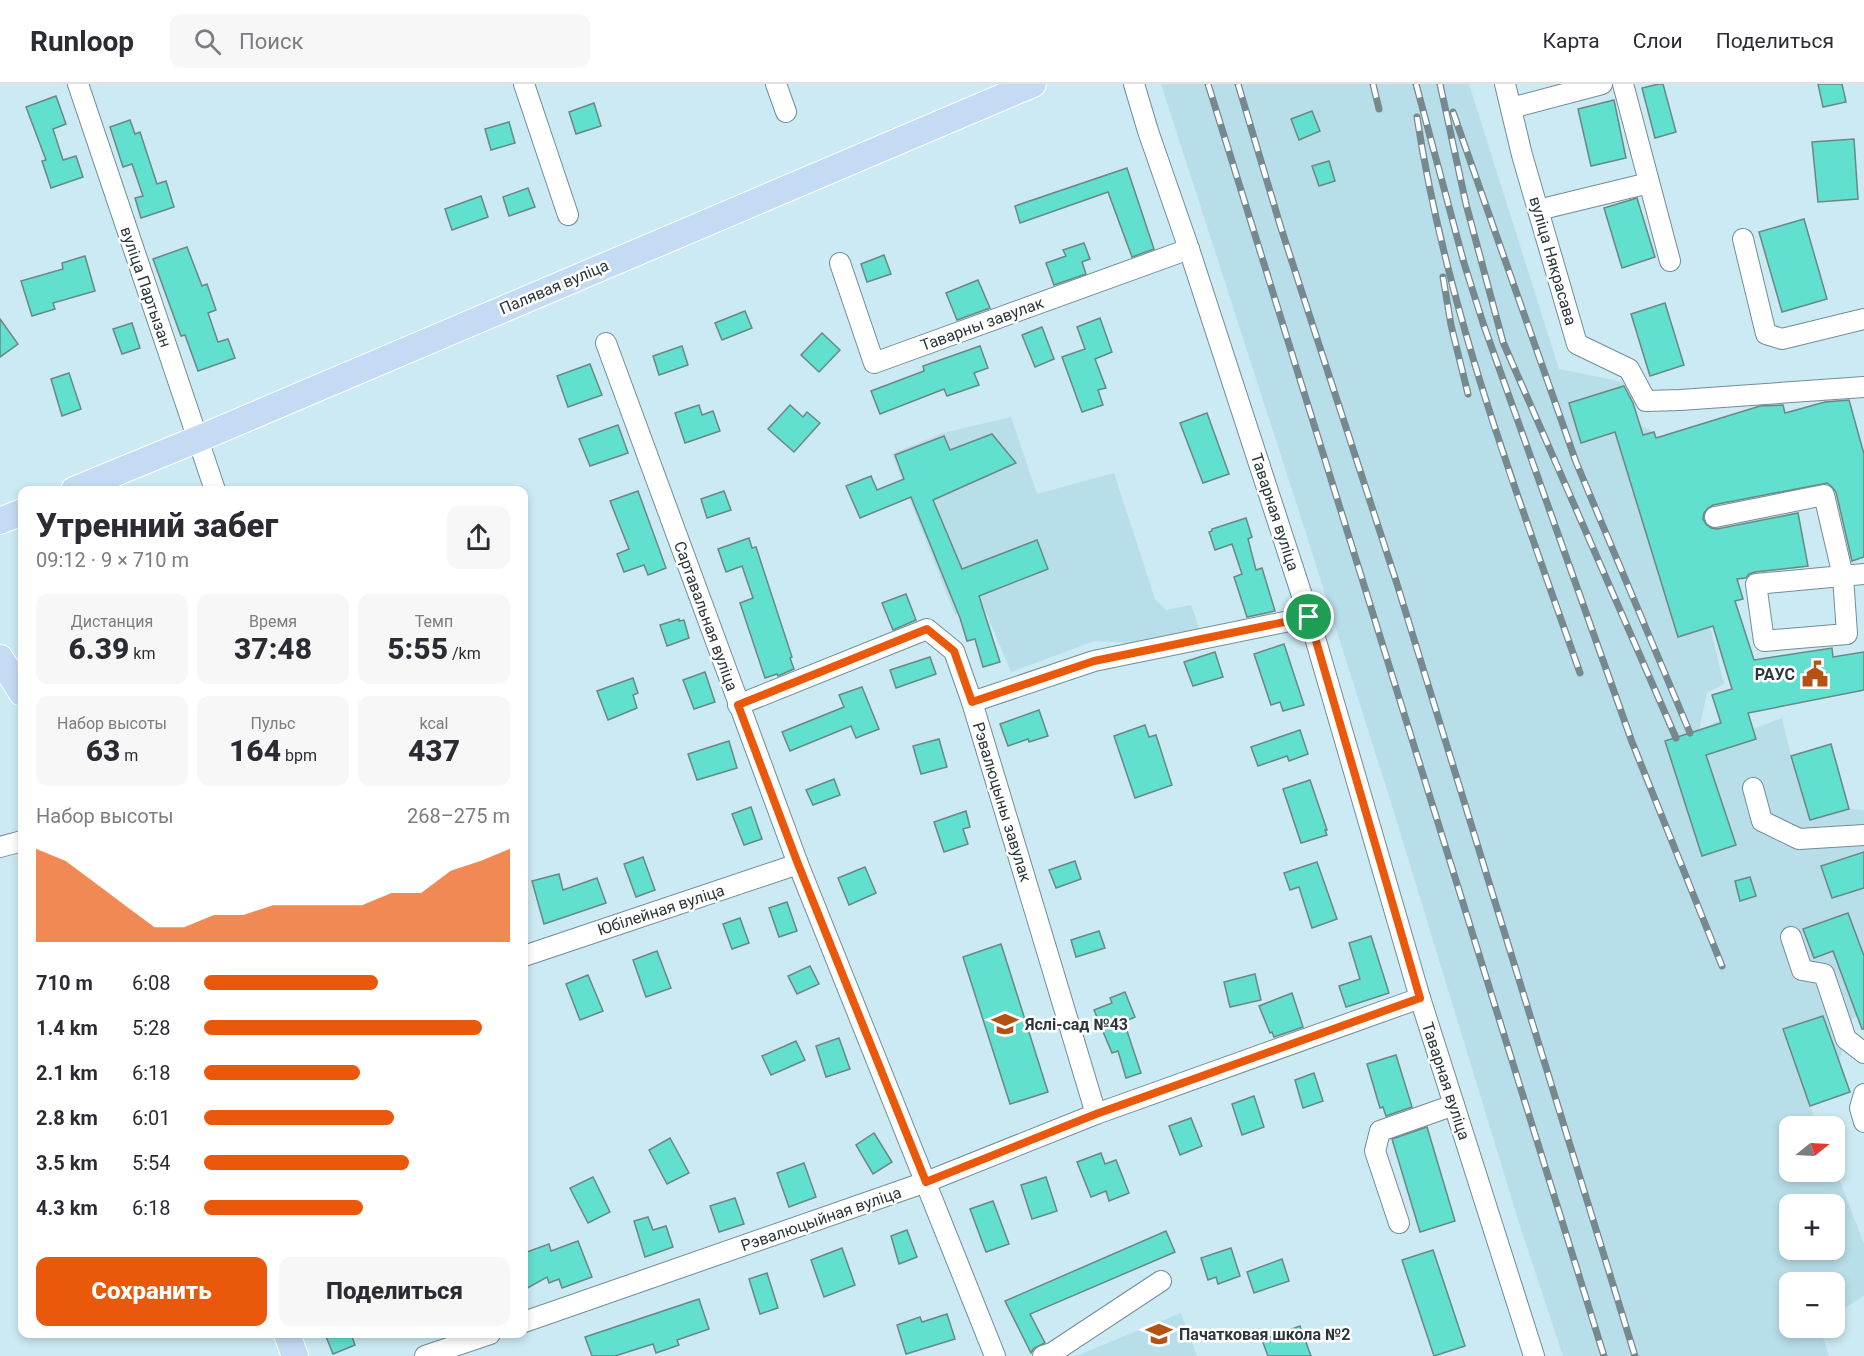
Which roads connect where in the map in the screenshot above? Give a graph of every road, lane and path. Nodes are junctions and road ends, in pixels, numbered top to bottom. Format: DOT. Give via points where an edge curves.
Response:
graph roads {
  1 [pos="78,84"];
  2 [pos="524,84"];
  3 [pos="776,84"];
  4 [pos="1033,84"];
  5 [pos="1134,84"];
  6 [pos="1505,84"];
  7 [pos="1602,84"];
  8 [pos="1623,84"];
  9 [pos="1511,108"];
  10 [pos="786,112"];
  11 [pos="1649,183"];
  12 [pos="1538,210"];
  13 [pos="568,215"];
  14 [pos="1743,239"];
  15 [pos="1189,249"];
  16 [pos="1670,261"];
  17 [pos="840,264"];
  18 [pos="1864,319"];
  19 [pos="606,343"];
  20 [pos="1864,387"];
  21 [pos="198,440"];
  22 [pos="84,486"];
  23 [pos="214,486"];
  24 [pos="18,514"];
  25 [pos="1715,517"];
  26 [pos="0,521"];
  27 [pos="1864,574"];
  28 [pos="1843,576"];
  29 [pos="1309,617"];
  30 [pos="0,658"];
  31 [pos="18,687"];
  32 [pos="972,702"];
  33 [pos="738,705"];
  34 [pos="1753,788"];
  35 [pos="1864,835"];
  36 [pos="18,842"];
  37 [pos="0,847"];
  38 [pos="798,864"];
  39 [pos="1791,937"];
  40 [pos="528,955"];
  41 [pos="1420,998"];
  42 [pos="1864,1053"];
  43 [pos="1864,1094"];
  44 [pos="1454,1105"];
  45 [pos="1096,1114"];
  46 [pos="1864,1122"];
  47 [pos="926,1182"];
  48 [pos="1399,1223"];
  49 [pos="1161,1281"];
  50 [pos="528,1321"];
  51 [pos="288,1338"];
  52 [pos="478,1338"];
  53 [pos="295,1356"];
  54 [pos="425,1356"];
  55 [pos="995,1356"];
  56 [pos="1043,1356"];
  57 [pos="1534,1356"];
  1 -- 21 [label="street, вуліца Партызан"];
  2 -- 13 [label="street"];
  3 -- 10 [label="street"];
  4 -- 21 [label="main road, Палявая вуліца"];
  5 -- 15 [label="street, Таварная вуліца"];
  6 -- 9 [label="street, вуліца Някрасава"];
  7 -- 9 [label="street"];
  8 -- 11 [label="street"];
  9 -- 12 [label="street, вуліца Някрасава"];
  11 -- 12 [label="street"];
  11 -- 16 [label="street"];
  12 -- 20 [label="street, вуліца Някрасава" via="1577,344 1629,369 1646,401"];
  14 -- 18 [label="street" via="1766,333 1782,339"];
  15 -- 17 [label="street, Таварны завулак" via="874,363"];
  15 -- 29 [label="street, Таварная вуліца"];
  19 -- 33 [label="street, Сартавальная вуліца"];
  21 -- 22 [label="main road, Палявая вуліца"];
  21 -- 23 [label="street, вуліца Партызан"];
  24 -- 26 [label="main road"];
  25 -- 28 [label="street" via="1824,495"];
  27 -- 28 [label="street"];
  28 -- 28 [label="street" via="1756,584 1764,641 1847,634"];
  29 -- 32 [label="street" via="1094,661"];
  29 -- 41 [label="street, Таварная вуліца"];
  30 -- 31 [label="main road"];
  32 -- 33 [label="street, Рэвалюцыны завулак" via="954,651 927,629"];
  32 -- 45 [label="street, Рэвалюцыны завулак"];
  33 -- 38 [label="street, Сартавальная вуліца"];
  34 -- 35 [label="street" via="1762,821 1799,838"];
  36 -- 37 [label="street"];
  38 -- 40 [label="street, Юбілейная вуліца"];
  38 -- 47 [label="street, Сартавальная вуліца"];
  39 -- 42 [label="street" via="1802,970 1824,974 1846,1040"];
  41 -- 44 [label="street, Таварная вуліца"];
  41 -- 45 [label="street, Рэвалюцыйная вуліца"];
  43 -- 46 [label="street" via="1860,1108"];
  44 -- 48 [label="street" via="1380,1131 1375,1150"];
  44 -- 57 [label="street, Таварная вуліца"];
  45 -- 47 [label="street, Рэвалюцыйная вуліца"];
  47 -- 50 [label="street, Рэвалюцыйная вуліца"];
  47 -- 55 [label="street, Сартавальная вуліца"];
  49 -- 56 [label="street"];
  51 -- 53 [label="main road"];
  52 -- 54 [label="street"];
}
